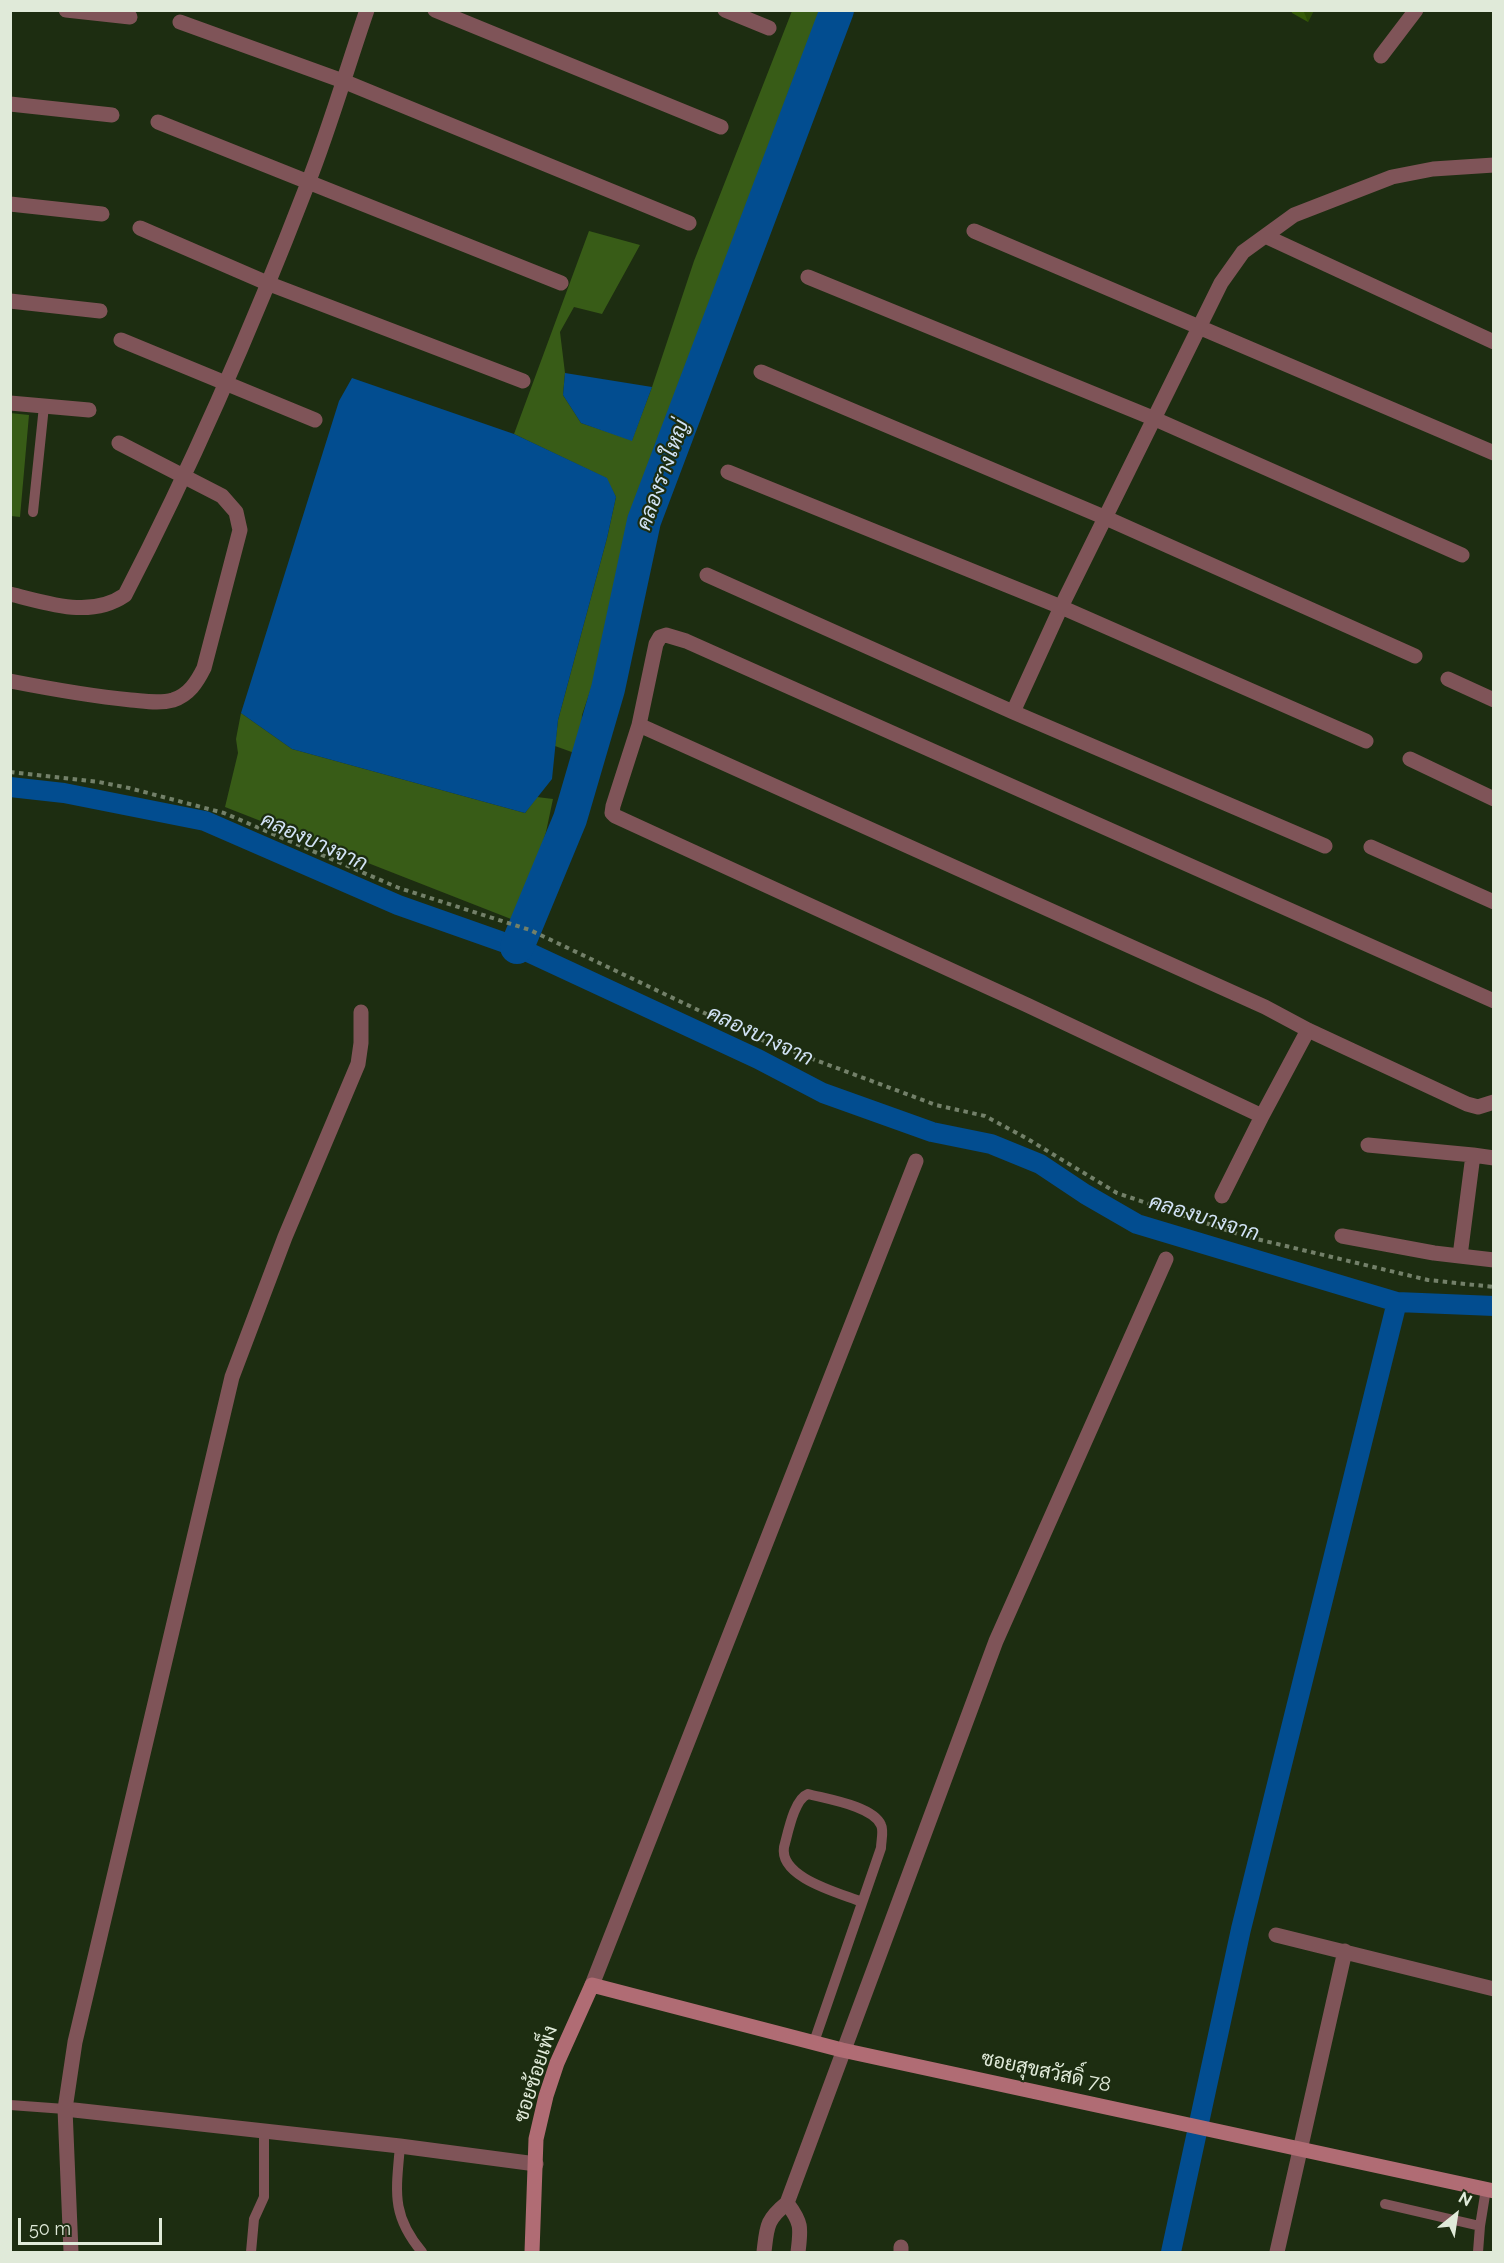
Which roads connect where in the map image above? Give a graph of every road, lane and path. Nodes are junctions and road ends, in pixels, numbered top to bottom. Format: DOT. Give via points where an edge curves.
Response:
graph roads {
  1 [pos="66,10"];
  2 [pos="367,10"];
  3 [pos="435,10"];
  4 [pos="725,10"];
  5 [pos="1416,10"];
  6 [pos="130,17"];
  7 [pos="180,22"];
  8 [pos="769,28"];
  9 [pos="1381,56"];
  10 [pos="343,81"];
  11 [pos="10,104"];
  12 [pos="112,115"];
  13 [pos="158,122"];
  14 [pos="721,127"];
  15 [pos="1494,165"];
  16 [pos="309,181"];
  17 [pos="10,204"];
  18 [pos="102,214"];
  19 [pos="689,223"];
  20 [pos="140,228"];
  21 [pos="974,231"];
  22 [pos="1265,236"];
  23 [pos="808,277"];
  24 [pos="267,283"];
  25 [pos="561,283"];
  26 [pos="10,301"];
  27 [pos="100,311"];
  28 [pos="1200,326"];
  29 [pos="121,340"];
  30 [pos="1494,342"];
  31 [pos="761,372"];
  32 [pos="523,381"];
  33 [pos="226,384"];
  34 [pos="10,403"];
  35 [pos="44,406"];
  36 [pos="88,410"];
  37 [pos="1155,419"];
  38 [pos="315,420"];
  39 [pos="119,443"];
  40 [pos="1494,453"];
  41 [pos="728,472"];
  42 [pos="183,478"];
  43 [pos="33,512"];
  44 [pos="1106,518"];
  45 [pos="1462,555"];
  46 [pos="707,575"];
  47 [pos="10,594"];
  48 [pos="1061,607"];
  49 [pos="1415,656"];
  50 [pos="1448,679"];
  51 [pos="10,681"];
  52 [pos="1494,700"];
  53 [pos="1013,712"];
  54 [pos="639,725"];
  55 [pos="1366,741"];
  56 [pos="1410,759"];
  57 [pos="10,772"];
  58 [pos="1494,799"];
  59 [pos="1325,846"];
  60 [pos="1371,847"];
  61 [pos="1494,902"];
  62 [pos="1494,1001"];
  63 [pos="361,1012"];
  64 [pos="1308,1030"];
  65 [pos="1494,1102"];
  66 [pos="1262,1116"];
  67 [pos="1368,1145"];
  68 [pos="1473,1155"];
  69 [pos="1494,1158"];
  70 [pos="916,1161"];
  71 [pos="1222,1196"];
  72 [pos="1342,1236"];
  73 [pos="1460,1256"];
  74 [pos="1167,1259"];
  75 [pos="1494,1260"];
  76 [pos="1494,1287"];
  77 [pos="862,1902"];
  78 [pos="1276,1935"];
  79 [pos="1345,1951"];
  80 [pos="592,1985"];
  81 [pos="1494,1989"];
  82 [pos="814,2043"];
  83 [pos="842,2050"];
  84 [pos="10,2105"];
  85 [pos="65,2109"];
  86 [pos="264,2132"];
  87 [pos="400,2146"];
  88 [pos="1300,2149"];
  89 [pos="536,2164"];
  90 [pos="1490,2190"];
  91 [pos="787,2203"];
  92 [pos="1385,2204"];
  93 [pos="1480,2226"];
  94 [pos="71,2253"];
  95 [pos="251,2253"];
  96 [pos="422,2253"];
  97 [pos="532,2253"];
  98 [pos="764,2253"];
  99 [pos="798,2253"];
  100 [pos="1277,2253"];
  101 [pos="1478,2253"];
  1 -- 6 [label="street"];
  2 -- 10 [label="street"];
  3 -- 14 [label="street"];
  4 -- 8 [label="street"];
  5 -- 9 [label="street"];
  7 -- 10 [label="street"];
  10 -- 16 [label="street"];
  10 -- 19 [label="street"];
  11 -- 12 [label="street"];
  13 -- 16 [label="street"];
  15 -- 22 [label="street" via="1433,169 1392,177 1294,215"];
  16 -- 24 [label="street"];
  16 -- 25 [label="street"];
  17 -- 18 [label="street"];
  20 -- 24 [label="street"];
  21 -- 28 [label="street"];
  22 -- 28 [label="street" via="1243,252"];
  22 -- 30 [label="street"];
  23 -- 37 [label="street"];
  24 -- 32 [label="street"];
  24 -- 33 [label="street"];
  26 -- 27 [label="street"];
  28 -- 37 [label="street"];
  28 -- 40 [label="street"];
  29 -- 33 [label="street"];
  31 -- 44 [label="street"];
  33 -- 38 [label="street"];
  33 -- 42 [label="street"];
  34 -- 35 [label="street"];
  35 -- 36 [label="street"];
  35 -- 43 [label="lane"];
  37 -- 44 [label="street"];
  37 -- 45 [label="street"];
  39 -- 42 [label="street"];
  41 -- 48 [label="street"];
  42 -- 47 [label="street" via="125,595 115,602 85,608"];
  42 -- 51 [label="street" via="222,496 236,512 240,530 204,668 195,686 173,700 157,702 88,696"];
  44 -- 48 [label="street"];
  44 -- 49 [label="street"];
  46 -- 53 [label="street"];
  48 -- 53 [label="street"];
  48 -- 55 [label="street"];
  50 -- 52 [label="street"];
  53 -- 59 [label="street"];
  54 -- 62 [label="street" via="656,644 660,637 675,637"];
  54 -- 64 [label="street" via="1254,1002"];
  54 -- 66 [label="street" via="613,806 615,816"];
  56 -- 58 [label="street"];
  57 -- 76 [label="path" via="119,786 224,813 399,888 530,930 759,1039 926,1101 985,1116 1117,1193 1244,1236 1428,1280"];
  60 -- 61 [label="street"];
  63 -- 85 [label="street" via="358,1064 285,1237 232,1377 75,2042"];
  64 -- 65 [label="street" via="1467,1104 1478,1107"];
  64 -- 66 [label="street"];
  66 -- 71 [label="street"];
  67 -- 68 [label="street"];
  68 -- 69 [label="street"];
  68 -- 73 [label="street"];
  70 -- 80 [label="street"];
  72 -- 73 [label="street"];
  73 -- 75 [label="street"];
  74 -- 83 [label="street" via="996,1641"];
  77 -- 77 [label="lane" via="881,1848 879,1821 851,1805 803,1796 797,1803 784,1847 786,1861 806,1879"];
  77 -- 82 [label="lane"];
  78 -- 79 [label="street"];
  79 -- 81 [label="street"];
  79 -- 88 [label="street"];
  80 -- 82 [label="street, ซอยสุขสวัสดิ์ 78"];
  80 -- 89 [label="street, ซอยช้อยเพ็ง" via="557,2062 546,2097 536,2139"];
  82 -- 83 [label="street, ซอยสุขสวัสดิ์ 78"];
  83 -- 88 [label="street, ซอยสุขสวัสดิ์ 78"];
  83 -- 91 [label="street"];
  84 -- 85 [label="lane"];
  85 -- 86 [label="street"];
  85 -- 94 [label="street"];
  86 -- 87 [label="street"];
  86 -- 95 [label="lane" via="264,2197 254,2220"];
  87 -- 89 [label="street"];
  87 -- 96 [label="lane" via="397,2200 401,2221"];
  88 -- 90 [label="street, ซอยสุขสวัสดิ์ 78"];
  88 -- 100 [label="street"];
  89 -- 97 [label="street, ซอยช้อยเพ็ง"];
  90 -- 93 [label="lane"];
  91 -- 98 [label="street" via="767,2223"];
  91 -- 99 [label="street" via="801,2226"];
  92 -- 93 [label="lane"];
  93 -- 101 [label="lane"];
}
